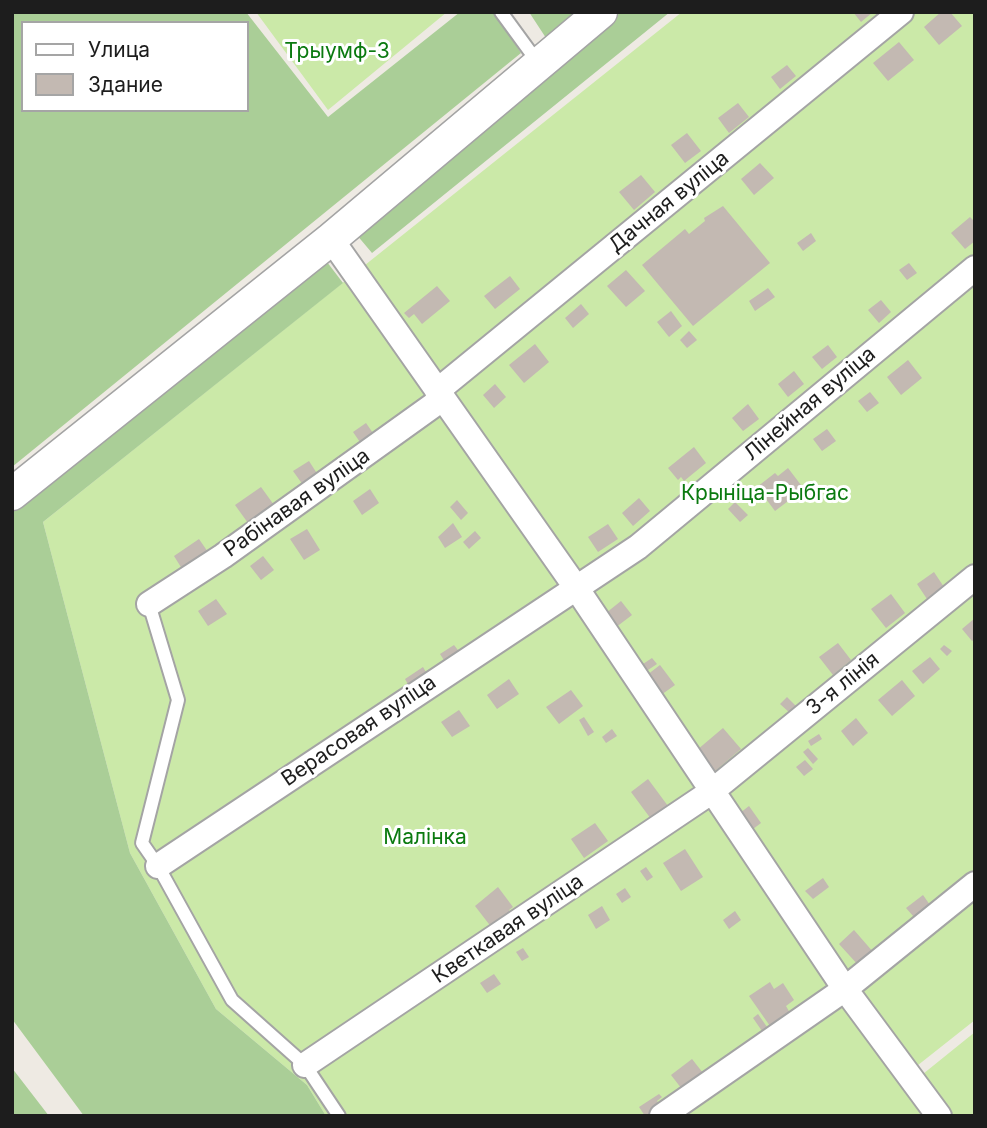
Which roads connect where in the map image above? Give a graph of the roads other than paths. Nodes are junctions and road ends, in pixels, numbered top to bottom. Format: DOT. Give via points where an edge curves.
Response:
graph roads {
  1 [pos="501,12"];
  2 [pos="601,12"];
  3 [pos="901,12"];
  4 [pos="539,64"];
  5 [pos="331,239"];
  6 [pos="975,268"];
  7 [pos="439,395"];
  8 [pos="12,494"];
  9 [pos="975,577"];
  10 [pos="568,592"];
  11 [pos="149,604"];
  12 [pos="711,792"];
  13 [pos="158,866"];
  14 [pos="975,884"];
  15 [pos="850,985"];
  16 [pos="305,1065"];
  17 [pos="339,1116"];
  18 [pos="662,1116"];
  19 [pos="939,1116"];
  1 -- 4 [label="lane"];
  2 -- 4 [label="street"];
  3 -- 7 [label="street, Дачная вуліца"];
  4 -- 5 [label="street"];
  5 -- 7 [label="street"];
  5 -- 8 [label="street"];
  6 -- 10 [label="street, Лінейная вуліца" via="638,547"];
  7 -- 10 [label="street"];
  7 -- 11 [label="street, Рабінавая вуліца" via="223,555"];
  9 -- 12 [label="street, 3-я лінія"];
  10 -- 12 [label="street"];
  10 -- 13 [label="street, Верасовая вуліца"];
  11 -- 13 [label="lane" via="178,700 142,844"];
  12 -- 15 [label="street"];
  12 -- 16 [label="street, Кветкавая вуліца"];
  13 -- 16 [label="lane" via="232,1000"];
  14 -- 15 [label="street"];
  15 -- 18 [label="street"];
  15 -- 19 [label="street"];
  16 -- 17 [label="lane"];
}
